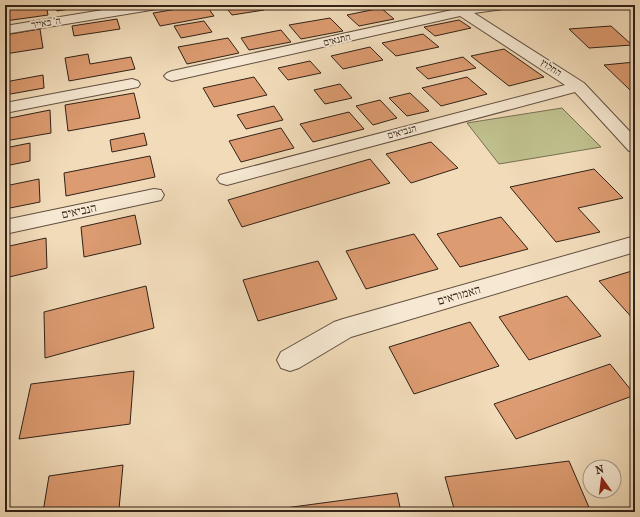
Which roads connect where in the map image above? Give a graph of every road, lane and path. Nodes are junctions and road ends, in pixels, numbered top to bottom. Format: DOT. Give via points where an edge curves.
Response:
graph roads {
  1 [pos="157,5"];
  2 [pos="503,5"];
  3 [pos="458,8"];
  4 [pos="5,30"];
  5 [pos="172,76"];
  6 [pos="132,84"];
  7 [pos="578,86"];
  8 [pos="5,108"];
  9 [pos="635,147"];
  10 [pos="227,179"];
  11 [pos="154,195"];
  12 [pos="5,227"];
  13 [pos="635,244"];
  14 [pos="290,360"];
  1 -- 4 [label="street, ה' באייר"];
  2 -- 3 [label="street, התנאים"];
  3 -- 5 [label="street, התנאים"];
  3 -- 7 [label="street, החלוץ"];
  6 -- 8 [label="street"];
  7 -- 9 [label="street, החלוץ"];
  7 -- 10 [label="street, הנביאים"];
  11 -- 12 [label="street, הנביאים"];
  13 -- 14 [label="street, האמוראים" via="343,329"];
}
